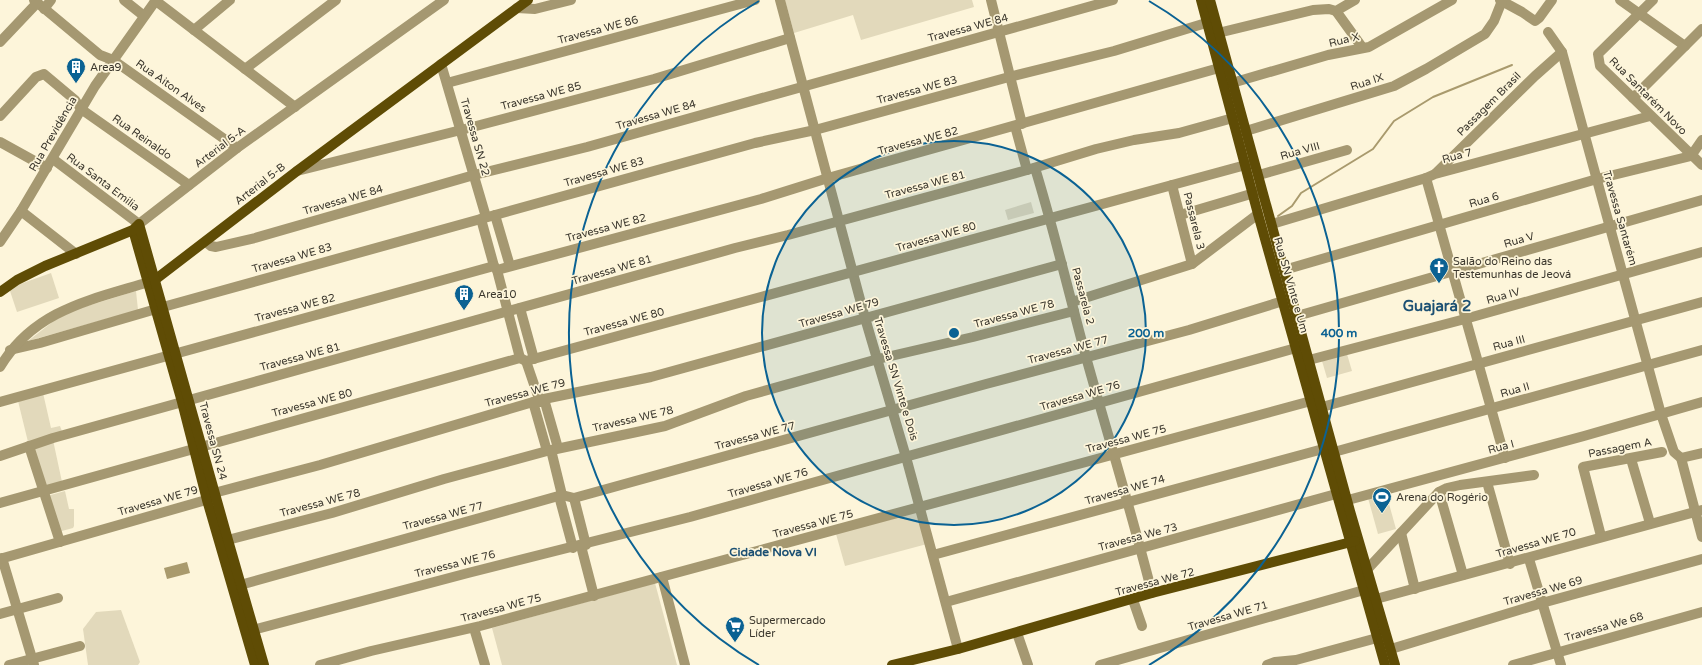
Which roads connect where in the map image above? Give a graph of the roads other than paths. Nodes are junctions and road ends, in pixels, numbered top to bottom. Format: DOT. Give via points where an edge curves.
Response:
graph roads {
  1 [pos="51,0"];
  2 [pos="124,0"];
  3 [pos="156,0"];
  4 [pos="230,0"];
  5 [pos="336,0"];
  6 [pos="528,0"];
  7 [pos="571,0"];
  8 [pos="755,0"];
  9 [pos="780,0"];
  10 [pos="991,0"];
  11 [pos="1113,0"];
  12 [pos="1200,0"];
  13 [pos="1210,0"];
  14 [pos="1355,0"];
  15 [pos="1452,0"];
  16 [pos="1552,0"];
  17 [pos="1620,0"];
  18 [pos="1654,0"];
  19 [pos="441,1"];
  20 [pos="1501,1"];
  21 [pos="38,4"];
  22 [pos="517,8"];
  23 [pos="1336,11"];
  24 [pos="1640,13"];
  25 [pos="144,16"];
  26 [pos="1206,23"];
  27 [pos="1702,29"];
  28 [pos="194,30"];
  29 [pos="998,32"];
  30 [pos="1548,32"];
  31 [pos="1218,33"];
  32 [pos="790,38"];
  33 [pos="0,42"];
  34 [pos="1685,46"];
  35 [pos="1362,47"];
  36 [pos="1562,52"];
  37 [pos="113,60"];
  38 [pos="441,64"];
  39 [pos="1219,68"];
  40 [pos="245,69"];
  41 [pos="1009,77"];
  42 [pos="447,83"];
  43 [pos="1232,83"];
  44 [pos="804,86"];
  45 [pos="1633,98"];
  46 [pos="295,107"];
  47 [pos="81,109"];
  48 [pos="3,113"];
  49 [pos="1650,116"];
  50 [pos="1234,118"];
  51 [pos="0,124"];
  52 [pos="1018,125"];
  53 [pos="461,130"];
  54 [pos="815,130"];
  55 [pos="1584,135"];
  56 [pos="1245,138"];
  57 [pos="1702,140"];
  58 [pos="0,142"];
  59 [pos="237,148"];
  60 [pos="1347,150"];
  61 [pos="1691,156"];
  62 [pos="50,164"];
  63 [pos="1250,164"];
  64 [pos="1702,165"];
  65 [pos="1031,169"];
  66 [pos="297,171"];
  67 [pos="474,175"];
  68 [pos="1259,175"];
  69 [pos="1430,176"];
  70 [pos="828,178"];
  71 [pos="1597,179"];
  72 [pos="189,185"];
  73 [pos="1172,185"];
  74 [pos="1263,190"];
  75 [pos="1253,194"];
  76 [pos="1702,200"];
  77 [pos="21,211"];
  78 [pos="1258,214"];
  79 [pos="1180,215"];
  80 [pos="487,217"];
  81 [pos="1050,218"];
  82 [pos="839,221"];
  83 [pos="1272,224"];
  84 [pos="1439,226"];
  85 [pos="1610,226"];
  86 [pos="136,227"];
  87 [pos="0,242"];
  88 [pos="206,242"];
  89 [pos="1702,252"];
  90 [pos="76,254"];
  91 [pos="1062,264"];
  92 [pos="1192,264"];
  93 [pos="510,266"];
  94 [pos="496,268"];
  95 [pos="1284,270"];
  96 [pos="853,272"];
  97 [pos="1452,272"];
  98 [pos="1624,274"];
  99 [pos="152,281"];
  100 [pos="0,292"];
  101 [pos="1283,301"];
  102 [pos="1702,302"];
  103 [pos="1073,306"];
  104 [pos="159,308"];
  105 [pos="520,308"];
  106 [pos="507,311"];
  107 [pos="1296,316"];
  108 [pos="865,318"];
  109 [pos="1465,319"];
  110 [pos="1635,320"];
  111 [pos="1296,348"];
  112 [pos="10,350"];
  113 [pos="1702,350"];
  114 [pos="172,354"];
  115 [pos="1086,357"];
  116 [pos="527,359"];
  117 [pos="878,359"];
  118 [pos="1309,360"];
  119 [pos="1478,364"];
  120 [pos="1647,366"];
  121 [pos="0,367"];
  122 [pos="186,401"];
  123 [pos="539,401"];
  124 [pos="1311,401"];
  125 [pos="0,402"];
  126 [pos="1702,402"];
  127 [pos="1099,403"];
  128 [pos="1322,407"];
  129 [pos="1491,409"];
  130 [pos="893,410"];
  131 [pos="1661,414"];
  132 [pos="30,446"];
  133 [pos="198,447"];
  134 [pos="1324,449"];
  135 [pos="552,450"];
  136 [pos="1334,452"];
  137 [pos="1662,452"];
  138 [pos="1702,453"];
  139 [pos="1115,455"];
  140 [pos="0,456"];
  141 [pos="906,457"];
  142 [pos="1505,458"];
  143 [pos="1681,458"];
  144 [pos="1631,459"];
  145 [pos="1534,475"];
  146 [pos="1486,482"];
  147 [pos="44,491"];
  148 [pos="1439,492"];
  149 [pos="1336,494"];
  150 [pos="211,496"];
  151 [pos="561,496"];
  152 [pos="574,498"];
  153 [pos="1348,500"];
  154 [pos="1128,501"];
  155 [pos="0,503"];
  156 [pos="920,508"];
  157 [pos="1699,511"];
  158 [pos="1650,523"];
  159 [pos="1401,533"];
  160 [pos="1602,536"];
  161 [pos="1702,537"];
  162 [pos="224,541"];
  163 [pos="1354,541"];
  164 [pos="60,542"];
  165 [pos="580,546"];
  166 [pos="1140,548"];
  167 [pos="933,555"];
  168 [pos="1,558"];
  169 [pos="1529,558"];
  170 [pos="1702,559"];
  171 [pos="1510,564"];
  172 [pos="1367,569"];
  173 [pos="1463,575"];
  174 [pos="662,577"];
  175 [pos="1360,577"];
  176 [pos="237,586"];
  177 [pos="1415,588"];
  178 [pos="1364,590"];
  179 [pos="1152,594"];
  180 [pos="594,596"];
  181 [pos="58,598"];
  182 [pos="1376,599"];
  183 [pos="1133,600"];
  184 [pos="946,602"];
  185 [pos="1542,603"];
  186 [pos="18,609"];
  187 [pos="1702,612"];
  188 [pos="0,614"];
  189 [pos="1142,626"];
  190 [pos="474,628"];
  191 [pos="1017,633"];
  192 [pos="251,634"];
  193 [pos="1377,638"];
  194 [pos="80,646"];
  195 [pos="958,649"];
  196 [pos="1391,649"];
  197 [pos="1557,653"];
  198 [pos="33,662"];
  199 [pos="1390,664"];
  200 [pos="9,665"];
  201 [pos="255,665"];
  202 [pos="264,665"];
  203 [pos="320,665"];
  204 [pos="485,665"];
  205 [pos="685,665"];
  206 [pos="892,665"];
  207 [pos="1028,665"];
  208 [pos="1100,665"];
  209 [pos="1267,665"];
  210 [pos="1513,665"];
  211 [pos="1560,665"];
  1 -- 21 [label="street"];
  2 -- 25 [label="street"];
  3 -- 25 [label="street, Rua Previdência"];
  3 -- 28 [label="street"];
  4 -- 28 [label="street"];
  5 -- 40 [label="street"];
  6 -- 22 [label="main road, Arterial 5-B"];
  7 -- 22 [label="street" via="535,9"];
  8 -- 42 [label="street, Travessa WE 86"];
  9 -- 32 [label="street, Travessa SN Vinte e Dois"];
  10 -- 29 [label="street, Passarela 2"];
  11 -- 29 [label="street, Travessa WE 84"];
  12 -- 26 [label="main road, Rua SN Vinte e Um"];
  13 -- 31 [label="main road, Rua SN Vinte e Um"];
  14 -- 23 [label="street"];
  15 -- 35 [label="street, Rua X" via="1376,43"];
  16 -- 20 [label="street" via="1539,18 1533,20"];
  17 -- 24 [label="street"];
  18 -- 24 [label="street"];
  19 -- 46 [label="street, Arterial 5-A"];
  20 -- 56 [label="street, Rua IX" via="1494,21 1485,34 1426,69 1386,89"];
  21 -- 33 [label="street"];
  21 -- 37 [label="street, Rua Aiton Alves" via="100,55"];
  22 -- 38 [label="main road, Arterial 5-B"];
  23 -- 31 [label="street" via="1313,10"];
  23 -- 35 [label="street"];
  24 -- 34 [label="street"];
  24 -- 45 [label="street, Rua Santarém Novo" via="1598,54 1602,68"];
  25 -- 37 [label="street, Rua Previdência"];
  26 -- 39 [label="main road, Rua SN Vinte e Um"];
  26 -- 41 [label="street, Travessa WE 83" via="1114,51"];
  27 -- 34 [label="street"];
  28 -- 40 [label="street"];
  29 -- 41 [label="street, Passarela 2"];
  29 -- 44 [label="street, Travessa WE 84"];
  30 -- 36 [label="street, Travessa Santarém"];
  31 -- 43 [label="main road, Rua SN Vinte e Um"];
  32 -- 44 [label="street, Travessa SN Vinte e Dois"];
  32 -- 53 [label="street, Travessa WE 85" via="654,79"];
  34 -- 45 [label="street"];
  35 -- 43 [label="street, Rua X"];
  36 -- 55 [label="street, Travessa Santarém"];
  36 -- 69 [label="street, Passagem Brasil"];
  37 -- 47 [label="street, Rua Previdência"];
  37 -- 59 [label="street, Rua Aiton Alves"];
  38 -- 42 [label="street, Travessa SN 22"];
  38 -- 66 [label="main road, Arterial 5-B"];
  39 -- 50 [label="main road, Rua SN Vinte e Um"];
  39 -- 52 [label="street, Travessa WE 82"];
  40 -- 46 [label="street"];
  41 -- 52 [label="street, Passarela 2"];
  41 -- 54 [label="street, Travessa WE 83"];
  42 -- 53 [label="street, Travessa SN 22"];
  43 -- 56 [label="main road, Rua SN Vinte e Um"];
  44 -- 54 [label="street, Travessa SN Vinte e Dois"];
  44 -- 67 [label="street, Travessa WE 84" via="587,147"];
  45 -- 49 [label="street, Rua Santarém Novo"];
  46 -- 59 [label="street, Arterial 5-A"];
  47 -- 48 [label="street, Rua Reinaldo" via="75,100 47,75 42,74 36,76"];
  47 -- 62 [label="street, Rua Previdência"];
  47 -- 72 [label="street, Rua Reinaldo"];
  48 -- 51 [label="street"];
  49 -- 55 [label="street, Rua 7"];
  49 -- 61 [label="street, Rua Santarém Novo"];
  50 -- 56 [label="main road, Rua SN Vinte e Um"];
  50 -- 65 [label="street, Travessa WE 81" via="1179,133 1096,149"];
  52 -- 65 [label="street, Passarela 2"];
  52 -- 70 [label="street, Travessa WE 82"];
  53 -- 66 [label="street, Travessa WE 85"];
  53 -- 67 [label="street, Travessa SN 22"];
  54 -- 70 [label="street, Travessa SN Vinte e Dois"];
  54 -- 80 [label="street, Travessa WE 83" via="754,142"];
  55 -- 69 [label="street, Rua 7"];
  55 -- 71 [label="street, Travessa Santarém"];
  56 -- 63 [label="main road, Rua SN Vinte e Um"];
  57 -- 61 [label="street"];
  58 -- 62 [label="street"];
  59 -- 72 [label="street, Arterial 5-A"];
  60 -- 68 [label="street, Rua VIII"];
  61 -- 64 [label="street, Rua Santarém Novo"];
  61 -- 71 [label="street, Rua 6"];
  62 -- 77 [label="street, Rua Previdência"];
  62 -- 86 [label="street, Rua Santa Emilia"];
  63 -- 68 [label="main road, Rua SN Vinte e Um"];
  63 -- 73 [label="street, Travessa WE 80"];
  63 -- 75 [label="main road, Rua SN Vinte e Um"];
  65 -- 81 [label="street, Passarela 2"];
  65 -- 82 [label="street, Travessa WE 81"];
  66 -- 88 [label="main road, Arterial 5-B"];
  67 -- 80 [label="street, Travessa SN 22"];
  67 -- 88 [label="street, Travessa WE 84" via="235,243 216,247"];
  68 -- 74 [label="main road, Rua SN Vinte e Um"];
  69 -- 83 [label="street, Rua 7"];
  69 -- 84 [label="street"];
  70 -- 82 [label="street, Travessa SN Vinte e Dois"];
  70 -- 93 [label="street, Travessa WE 82" via="761,199"];
  71 -- 84 [label="street, Rua 6"];
  71 -- 85 [label="street, Travessa Santarém"];
  72 -- 86 [label="street, Arterial 5-A"];
  73 -- 79 [label="street, Passarela 3"];
  73 -- 81 [label="street, Travessa WE 80"];
  74 -- 75 [label="street"];
  74 -- 83 [label="main road, Rua SN Vinte e Um"];
  75 -- 78 [label="main road, Rua SN Vinte e Um"];
  75 -- 79 [label="street"];
  76 -- 85 [label="street, Rua V"];
  77 -- 87 [label="street, Rua Previdência"];
  77 -- 90 [label="street"];
  78 -- 92 [label="street, Travessa WE 78"];
  78 -- 101 [label="main road, Rua SN Vinte e Um"];
  79 -- 92 [label="street, Passarela 3"];
  80 -- 93 [label="street"];
  80 -- 94 [label="street"];
  80 -- 104 [label="street, Travessa WE 83"];
  81 -- 91 [label="street, Passarela 2"];
  81 -- 96 [label="street, Travessa WE 80"];
  82 -- 96 [label="street, Travessa SN Vinte e Dois"];
  82 -- 105 [label="street, Travessa WE 81"];
  83 -- 95 [label="main road, Rua SN Vinte e Um"];
  84 -- 95 [label="street, Rua 6"];
  84 -- 97 [label="street"];
  85 -- 97 [label="street, Rua V"];
  85 -- 98 [label="street, Travessa Santarém"];
  86 -- 90 [label="main road, Arterial 5-A"];
  86 -- 99 [label="main road, Travessa SN 24"];
  88 -- 99 [label="main road, Arterial 5-B"];
  89 -- 98 [label="street, Rua IV"];
  90 -- 100 [label="main road, Arterial 5-A" via="45,266"];
  91 -- 103 [label="street, Passarela 2"];
  91 -- 108 [label="street, Travessa WE 79"];
  92 -- 103 [label="street, Travessa WE 78"];
  93 -- 94 [label="street, Travessa WE 82"];
  94 -- 106 [label="street"];
  94 -- 114 [label="street, Travessa WE 82"];
  95 -- 107 [label="main road, Rua SN Vinte e Um"];
  96 -- 108 [label="street, Travessa SN Vinte e Dois"];
  96 -- 116 [label="street, Travessa WE 80"];
  97 -- 107 [label="street, Rua V"];
  97 -- 109 [label="street"];
  98 -- 109 [label="street, Rua IV"];
  98 -- 110 [label="street, Travessa Santarém"];
  99 -- 104 [label="main road, Travessa SN 24"];
  99 -- 112 [label="street, Arterial 5-B" via="66,308 36,327"];
  101 -- 111 [label="main road, Rua SN Vinte e Um"];
  101 -- 115 [label="street, Travessa WE 77" via="1189,330"];
  102 -- 110 [label="street, Rua III"];
  103 -- 115 [label="street, Passarela 2"];
  103 -- 117 [label="street, Travessa WE 78" via="973,337"];
  104 -- 112 [label="street, Travessa WE 83"];
  104 -- 114 [label="main road, Travessa SN 24"];
  105 -- 106 [label="street, Travessa WE 81"];
  105 -- 116 [label="street"];
  106 -- 116 [label="street"];
  106 -- 122 [label="street, Travessa WE 81"];
  107 -- 118 [label="main road, Rua SN Vinte e Um"];
  108 -- 117 [label="street, Travessa SN Vinte e Dois"];
  108 -- 123 [label="street, Travessa WE 79" via="651,377"];
  109 -- 118 [label="street, Rua IV"];
  109 -- 119 [label="street"];
  110 -- 119 [label="street, Rua III"];
  110 -- 120 [label="street, Travessa Santarém"];
  111 -- 124 [label="main road, Rua SN Vinte e Um"];
  111 -- 127 [label="street, Travessa WE 76"];
  112 -- 121 [label="street, Arterial 5-B"];
  113 -- 120 [label="street, Rua II"];
  114 -- 122 [label="main road, Travessa SN 24"];
  114 -- 125 [label="street, Travessa WE 82"];
  115 -- 127 [label="street, Passarela 2"];
  115 -- 130 [label="street, Travessa WE 77"];
  116 -- 123 [label="street"];
  116 -- 133 [label="street, Travessa WE 80"];
  117 -- 130 [label="street, Travessa SN Vinte e Dois"];
  117 -- 135 [label="street, Travessa WE 78" via="746,396 665,426"];
  118 -- 128 [label="main road, Rua SN Vinte e Um"];
  119 -- 128 [label="street, Rua III"];
  119 -- 129 [label="street"];
  120 -- 129 [label="street, Rua II"];
  120 -- 131 [label="street, Travessa Santarém"];
  122 -- 132 [label="street, Travessa WE 81"];
  122 -- 133 [label="main road, Travessa SN 24"];
  123 -- 135 [label="street"];
  123 -- 150 [label="street, Travessa WE 79"];
  124 -- 134 [label="main road, Rua SN Vinte e Um"];
  124 -- 139 [label="street, Travessa WE 75"];
  126 -- 131 [label="street, Rua I"];
  127 -- 139 [label="street, Passarela 2"];
  127 -- 141 [label="street, Travessa WE 76"];
  128 -- 136 [label="main road, Rua SN Vinte e Um"];
  129 -- 136 [label="street, Rua II"];
  129 -- 142 [label="street"];
  130 -- 141 [label="street, Travessa SN Vinte e Dois"];
  130 -- 152 [label="street, Travessa WE 77"];
  131 -- 142 [label="street, Rua I"];
  131 -- 143 [label="street, Travessa Santarém" via="1674,452"];
  132 -- 140 [label="street, Travessa WE 81"];
  132 -- 147 [label="street"];
  133 -- 147 [label="street, Travessa WE 80"];
  133 -- 150 [label="main road, Travessa SN 24"];
  134 -- 149 [label="main road, Rua SN Vinte e Um"];
  134 -- 154 [label="street, Travessa WE 74"];
  135 -- 151 [label="street"];
  135 -- 162 [label="street, Travessa WE 78"];
  136 -- 153 [label="main road, Rua SN Vinte e Um"];
  137 -- 144 [label="street, Passagem A"];
  138 -- 143 [label="street"];
  139 -- 154 [label="street, Passarela 2"];
  139 -- 156 [label="street, Travessa WE 75"];
  141 -- 156 [label="street, Travessa SN Vinte e Dois"];
  141 -- 165 [label="street, Travessa WE 76"];
  142 -- 153 [label="street, Rua I"];
  143 -- 157 [label="street, Travessa Santarém"];
  144 -- 158 [label="street"];
  144 -- 160 [label="street, Passagem A" via="1583,468"];
  145 -- 146 [label="street"];
  146 -- 148 [label="street" via="1454,486"];
  146 -- 171 [label="street"];
  147 -- 155 [label="street, Travessa WE 80"];
  147 -- 164 [label="street"];
  148 -- 159 [label="street"];
  148 -- 173 [label="street"];
  149 -- 163 [label="main road, Rua SN Vinte e Um"];
  149 -- 166 [label="street, Travessa We 73"];
  150 -- 162 [label="main road, Travessa SN 24"];
  150 -- 164 [label="street, Travessa WE 79"];
  151 -- 152 [label="street, Travessa WE 77"];
  151 -- 165 [label="street"];
  151 -- 176 [label="street, Travessa WE 77"];
  152 -- 165 [label="street"];
  153 -- 163 [label="main road, Rua SN Vinte e Um"];
  154 -- 166 [label="street, Passarela 2"];
  154 -- 167 [label="street, Travessa WE 74"];
  156 -- 167 [label="street, Travessa SN Vinte e Dois"];
  156 -- 174 [label="street, Travessa WE 75"];
  157 -- 158 [label="street, Travessa WE 70"];
  157 -- 161 [label="street, Travessa Santarém"];
  158 -- 160 [label="street, Travessa WE 70"];
  159 -- 172 [label="street"];
  159 -- 177 [label="street"];
  160 -- 169 [label="street, Travessa WE 70"];
  162 -- 176 [label="main road, Travessa SN 24"];
  163 -- 172 [label="main road, Rua SN Vinte e Um"];
  163 -- 175 [label="main road, Rua SN Vinte e Um"];
  163 -- 179 [label="main road, Travessa We 72"];
  164 -- 168 [label="street, Travessa WE 79"];
  165 -- 180 [label="street"];
  165 -- 192 [label="street, Travessa WE 76" via="468,573"];
  166 -- 179 [label="street, Passarela 2"];
  166 -- 184 [label="street, Travessa We 73"];
  167 -- 184 [label="street, Travessa SN Vinte e Dois"];
  168 -- 186 [label="street"];
  169 -- 171 [label="street, Travessa WE 70"];
  169 -- 185 [label="street"];
  170 -- 185 [label="street, Travessa We 69"];
  171 -- 173 [label="street, Travessa WE 70"];
  172 -- 175 [label="street"];
  172 -- 182 [label="main road, Rua SN Vinte e Um"];
  173 -- 177 [label="street, Travessa WE 70"];
  174 -- 180 [label="street, Travessa WE 75"];
  174 -- 205 [label="street"];
  175 -- 178 [label="main road, Rua SN Vinte e Um"];
  176 -- 192 [label="main road, Travessa SN 24"];
  177 -- 182 [label="street, Travessa WE 70"];
  178 -- 193 [label="main road, Rua SN Vinte e Um"];
  178 -- 208 [label="street, Travessa WE 71"];
  179 -- 183 [label="main road, Travessa We 72"];
  180 -- 190 [label="street, Travessa WE 75"];
  181 -- 186 [label="street"];
  182 -- 196 [label="main road, Rua SN Vinte e Um"];
  183 -- 189 [label="street"];
  183 -- 191 [label="main road, Travessa We 72"];
  184 -- 195 [label="street, Travessa SN Vinte e Dois"];
  185 -- 196 [label="street, Travessa We 69"];
  185 -- 197 [label="street"];
  186 -- 188 [label="street"];
  186 -- 198 [label="street"];
  187 -- 197 [label="street, Travessa We 68"];
  190 -- 203 [label="street, Travessa WE 75"];
  190 -- 204 [label="street"];
  191 -- 195 [label="main road, Travessa We 72"];
  191 -- 207 [label="street"];
  192 -- 201 [label="main road, Travessa SN 24"];
  192 -- 202 [label="main road, Travessa SN 24"];
  193 -- 199 [label="main road, Rua SN Vinte e Um"];
  193 -- 209 [label="street" via="1296,660"];
  194 -- 198 [label="street"];
  195 -- 206 [label="main road"];
  196 -- 199 [label="main road, Rua SN Vinte e Um"];
  197 -- 210 [label="street, Travessa We 68"];
  197 -- 211 [label="street"];
  198 -- 200 [label="street"];
}
